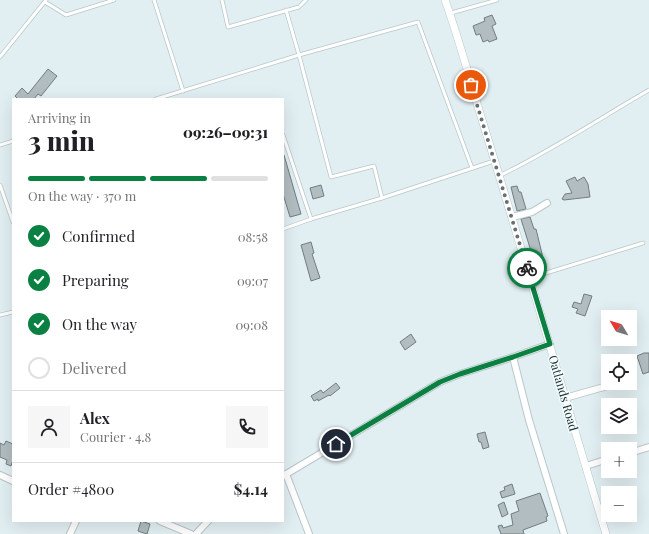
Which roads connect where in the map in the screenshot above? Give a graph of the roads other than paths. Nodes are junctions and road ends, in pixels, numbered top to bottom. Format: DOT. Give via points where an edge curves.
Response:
graph roads {
  1 [pos="114,0"];
  2 [pos="154,0"];
  3 [pos="222,0"];
  4 [pos="306,0"];
  5 [pos="445,0"];
  6 [pos="497,0"];
  7 [pos="45,1"];
  8 [pos="286,10"];
  9 [pos="450,13"];
  10 [pos="299,55"];
  11 [pos="0,58"];
  12 [pos="649,90"];
  13 [pos="183,91"];
  14 [pos="159,98"];
  15 [pos="284,138"];
  16 [pos="12,141"];
  17 [pos="0,145"];
  18 [pos="495,161"];
  19 [pos="472,168"];
  20 [pos="500,176"];
  21 [pos="0,185"];
  22 [pos="382,198"];
  23 [pos="548,203"];
  24 [pos="512,217"];
  25 [pos="12,219"];
  26 [pos="311,219"];
  27 [pos="284,229"];
  28 [pos="643,243"];
  29 [pos="530,278"];
  30 [pos="12,312"];
  31 [pos="0,315"];
  32 [pos="550,344"];
  33 [pos="513,357"];
  34 [pos="601,388"];
  35 [pos="565,398"];
  36 [pos="649,447"];
  37 [pos="637,451"];
  38 [pos="601,461"];
  39 [pos="586,466"];
  40 [pos="0,475"];
  41 [pos="285,475"];
  42 [pos="12,481"];
  43 [pos="76,522"];
  44 [pos="162,522"];
  45 [pos="207,522"];
  46 [pos="70,534"];
  47 [pos="191,534"];
  48 [pos="196,534"];
  49 [pos="309,534"];
  50 [pos="564,534"];
  51 [pos="606,534"];
  1 -- 7 [label="lane" via="66,15"];
  2 -- 13 [label="lane"];
  3 -- 8 [label="lane" via="228,27"];
  4 -- 8 [label="lane" via="299,7"];
  5 -- 9 [label="street, Oatlands Road"];
  6 -- 9 [label="lane"];
  7 -- 11 [label="lane"];
  8 -- 10 [label="lane"];
  9 -- 18 [label="street, Oatlands Road"];
  10 -- 13 [label="lane"];
  10 -- 19 [label="lane" via="418,22"];
  10 -- 22 [label="lane" via="331,177 374,166"];
  12 -- 20 [label="lane"];
  13 -- 14 [label="lane"];
  15 -- 26 [label="lane"];
  16 -- 17 [label="lane"];
  18 -- 19 [label="lane"];
  18 -- 20 [label="street, Oatlands Road"];
  19 -- 22 [label="lane"];
  20 -- 24 [label="street, Oatlands Road"];
  21 -- 25 [label="lane"];
  22 -- 26 [label="lane"];
  23 -- 24 [label="street" via="532,212"];
  24 -- 29 [label="street, Oatlands Road"];
  26 -- 27 [label="lane"];
  28 -- 29 [label="lane"];
  29 -- 32 [label="street, Oatlands Road"];
  30 -- 31 [label="lane"];
  32 -- 33 [label="street"];
  32 -- 35 [label="street, Oatlands Road"];
  33 -- 41 [label="street" via="440,382"];
  33 -- 50 [label="street" via="529,420"];
  34 -- 35 [label="street"];
  35 -- 39 [label="street, Oatlands Road"];
  36 -- 37 [label="street"];
  38 -- 39 [label="street"];
  39 -- 51 [label="street, Oatlands Road"];
  40 -- 42 [label="street"];
  41 -- 49 [label="street"];
  43 -- 46 [label="street"];
  44 -- 47 [label="street"];
  45 -- 48 [label="street"];
}
